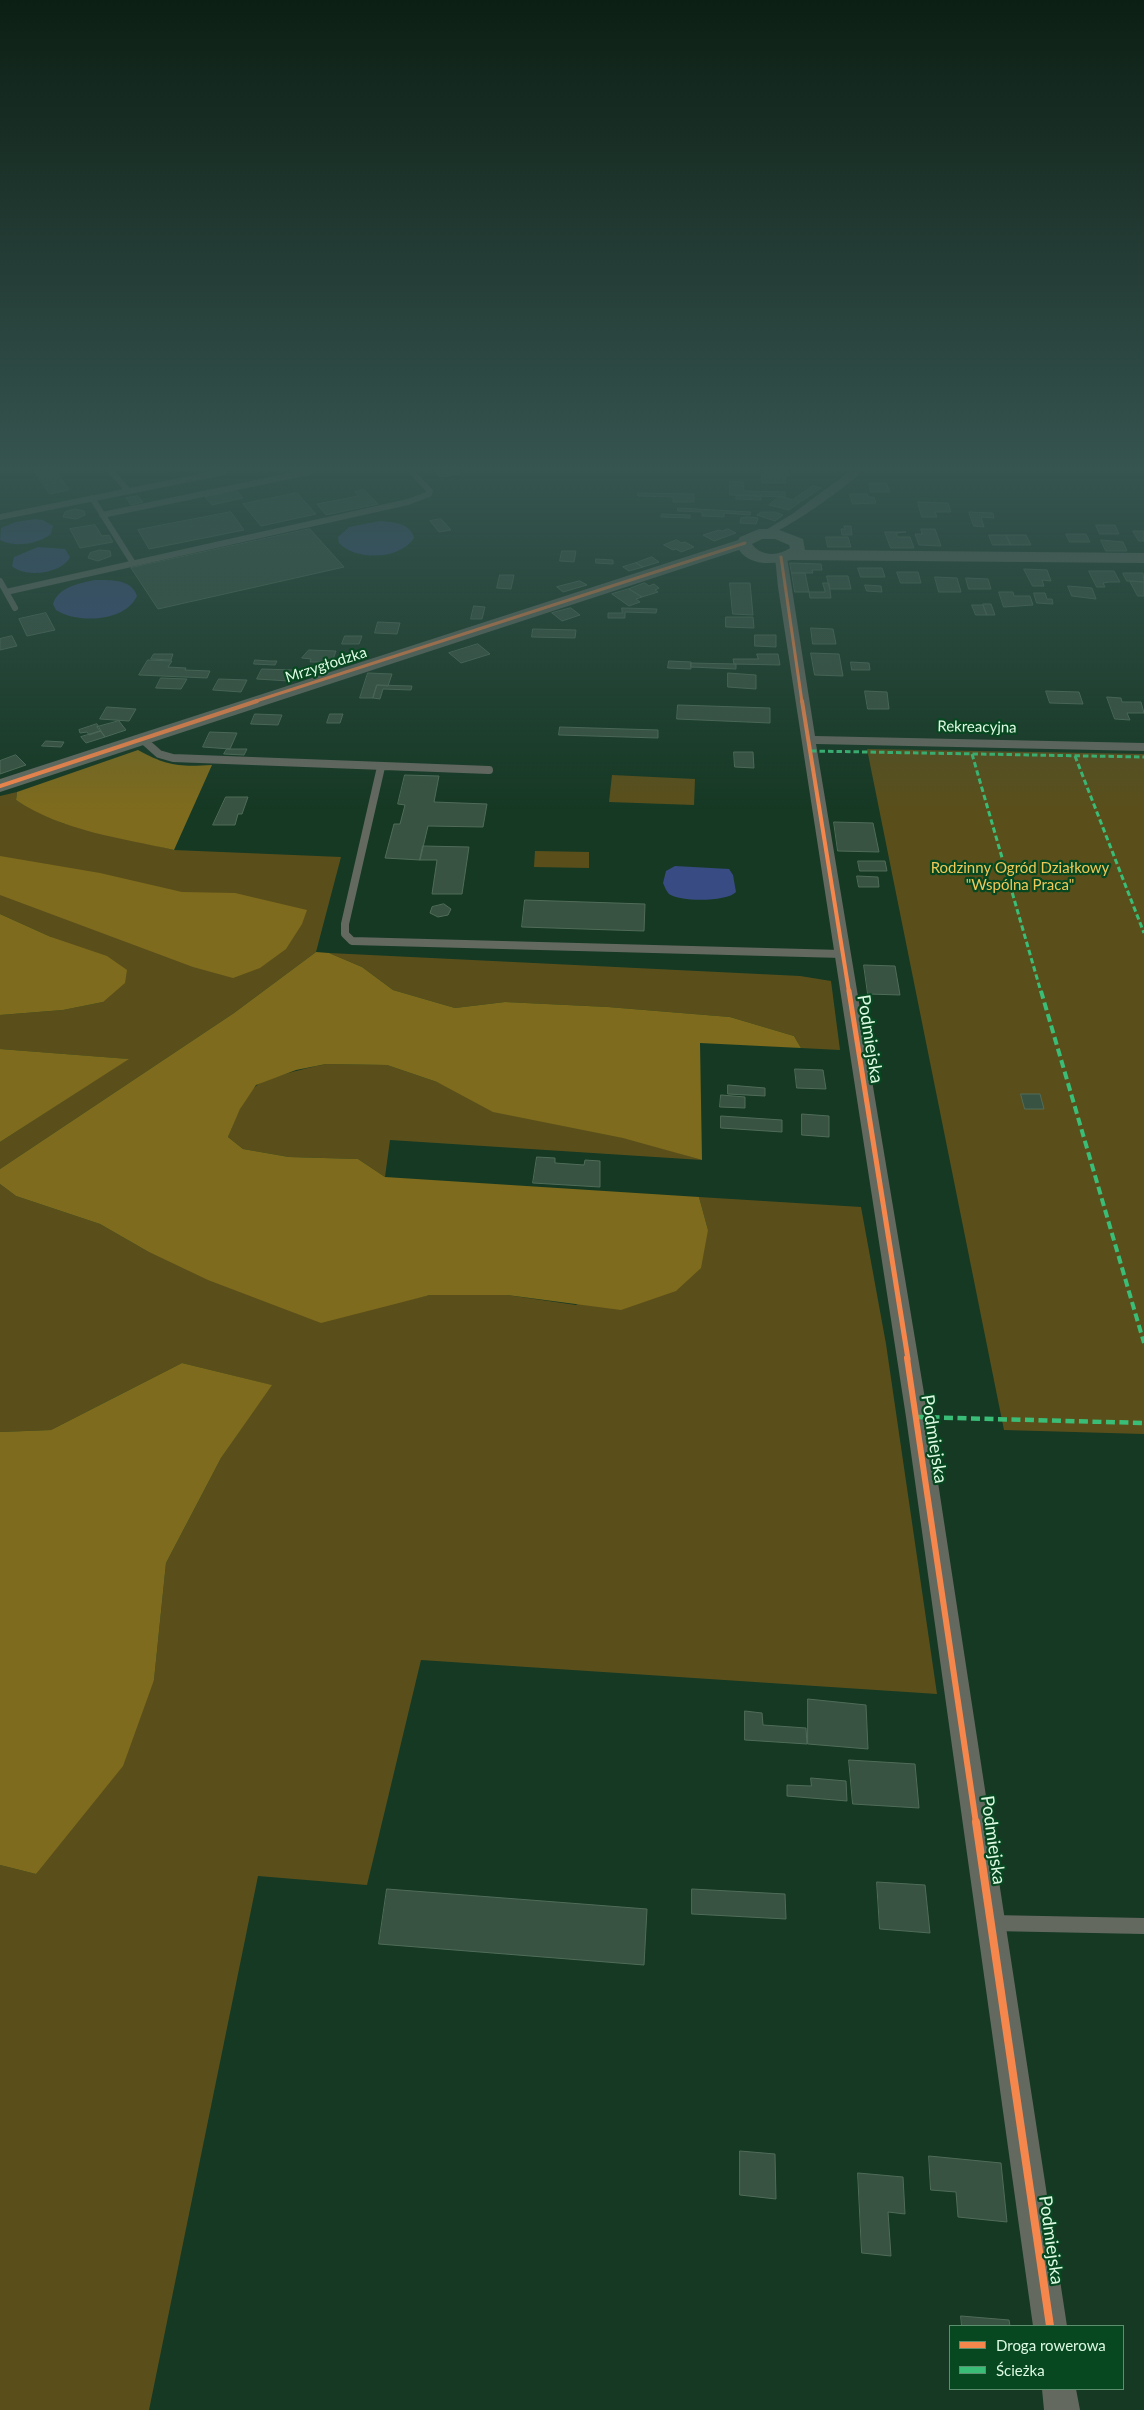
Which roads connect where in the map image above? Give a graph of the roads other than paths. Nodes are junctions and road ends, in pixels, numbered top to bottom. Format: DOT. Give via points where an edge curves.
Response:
graph roads {
  1 [pos="2,584"];
  2 [pos="39,584"];
  3 [pos="616,584"];
  4 [pos="782,584"];
  5 [pos="784,587"];
  6 [pos="6,592"];
  7 [pos="14,608"];
  8 [pos="141,738"];
  9 [pos="810,740"];
  10 [pos="1144,747"];
  11 [pos="381,767"];
  12 [pos="489,770"];
  13 [pos="0,786"];
  14 [pos="842,954"];
  15 [pos="991,1923"];
  16 [pos="1144,1926"];
  17 [pos="1050,2325"];
  18 [pos="1059,2390"];
  19 [pos="1062,2410"];
  1 -- 6 [label="lane"];
  2 -- 6 [label="lane"];
  3 -- 8 [label="street, Mrzygłodzka"];
  4 -- 5 [label="street"];
  5 -- 9 [label="street, Podmiejska"];
  6 -- 7 [label="lane"];
  8 -- 11 [label="lane" via="158,754 173,758"];
  8 -- 13 [label="street, Mrzygłodzka"];
  9 -- 10 [label="street, Rekreacyjna"];
  9 -- 14 [label="street, Podmiejska"];
  11 -- 12 [label="lane"];
  11 -- 14 [label="lane" via="345,924 344,933 352,941"];
  14 -- 15 [label="street, Podmiejska" via="917,1417"];
  15 -- 16 [label="lane"];
  15 -- 17 [label="street, Podmiejska"];
  18 -- 19 [label="street"];
}
